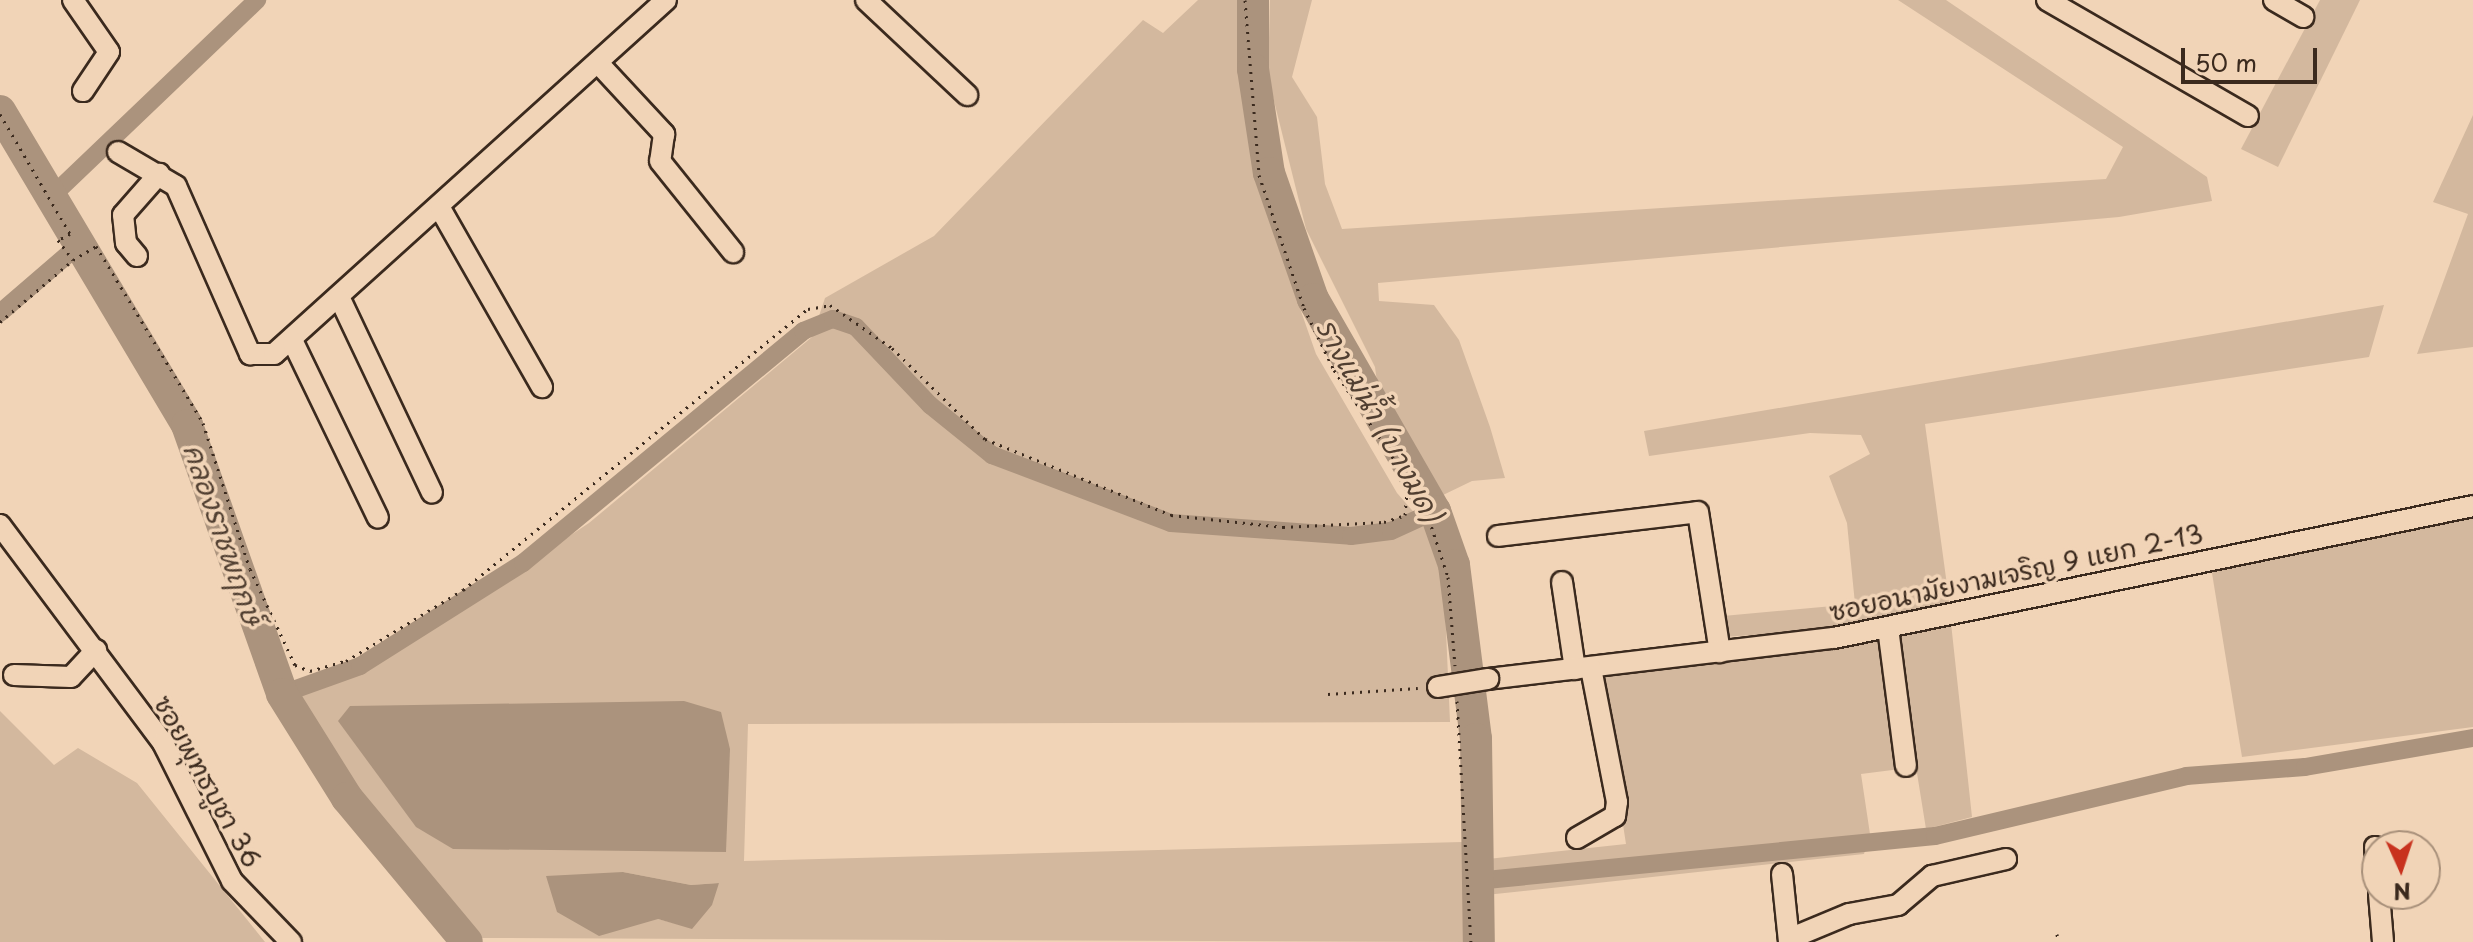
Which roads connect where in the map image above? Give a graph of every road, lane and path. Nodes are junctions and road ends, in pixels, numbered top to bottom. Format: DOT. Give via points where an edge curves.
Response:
graph roads {
  1 [pos="73,0"];
  2 [pos="666,0"];
  3 [pos="866,0"];
  4 [pos="1245,0"];
  5 [pos="2047,0"];
  6 [pos="2274,0"];
  7 [pos="2303,17"];
  8 [pos="599,64"];
  9 [pos="83,91"];
  10 [pos="967,95"];
  11 [pos="0,114"];
  12 [pos="2248,116"];
  13 [pos="118,152"];
  14 [pos="159,174"];
  15 [pos="441,210"];
  16 [pos="733,252"];
  17 [pos="137,256"];
  18 [pos="73,260"];
  19 [pos="341,301"];
  20 [pos="0,322"];
  21 [pos="293,342"];
  22 [pos="542,387"];
  23 [pos="1408,481"];
  24 [pos="432,493"];
  25 [pos="2473,506"];
  26 [pos="378,518"];
  27 [pos="0,525"];
  28 [pos="1498,536"];
  29 [pos="1562,582"];
  30 [pos="1888,628"];
  31 [pos="96,650"];
  32 [pos="1720,652"];
  33 [pos="1583,668"];
  34 [pos="1455,672"];
  35 [pos="14,675"];
  36 [pos="1447,691"];
  37 [pos="1328,694"];
  38 [pos="1906,766"];
  39 [pos="1577,838"];
  40 [pos="2006,859"];
  41 [pos="1782,874"];
  42 [pos="2380,910"];
  43 [pos="2057,934"];
  44 [pos="1789,940"];
  45 [pos="291,942"];
  46 [pos="1471,942"];
  47 [pos="2058,942"];
  48 [pos="2383,942"];
  1 -- 9 [label="street" via="109,52"];
  2 -- 8 [label="street"];
  3 -- 10 [label="street"];
  4 -- 23 [label="path" via="1259,175 1300,295 1334,370"];
  5 -- 12 [label="street"];
  6 -- 7 [label="street"];
  8 -- 15 [label="street"];
  8 -- 16 [label="street" via="664,134 660,161"];
  11 -- 18 [label="path" via="70,234 58,240"];
  13 -- 14 [label="street"];
  14 -- 17 [label="street" via="123,215 126,243"];
  14 -- 21 [label="street" via="185,201 250,354 274,354"];
  15 -- 19 [label="street"];
  15 -- 22 [label="street"];
  18 -- 20 [label="path"];
  18 -- 23 [label="path" via="96,246 203,423 250,569 295,665 310,671 346,661 463,590 808,309 830,305 892,348 985,439 1171,515 1283,527 1384,522 1405,515"];
  19 -- 21 [label="street"];
  19 -- 24 [label="street"];
  21 -- 26 [label="street"];
  23 -- 34 [label="path" via="1424,505 1448,577"];
  25 -- 30 [label="street, ซอยอนามัยงามเจริญ 9 แยก 2-13"];
  27 -- 31 [label="street, ซอยพุทธบูชา 36"];
  28 -- 32 [label="street" via="1698,512"];
  29 -- 33 [label="street"];
  30 -- 32 [label="street, ซอยอนามัยงามเจริญ 9 แยก 2-13"];
  30 -- 38 [label="street"];
  31 -- 35 [label="street" via="71,677"];
  31 -- 45 [label="street, ซอยพุทธบูชา 36" via="163,743 232,881"];
  32 -- 33 [label="street, ซอยอนามัยงามเจริญ 9 แยก 2-13"];
  33 -- 36 [label="street, ซอยอนามัยงามเจริญ 9 แยก 2-13, bridge" via="1488,679"];
  33 -- 39 [label="street" via="1617,802 1615,816"];
  36 -- 37 [label="path"];
  36 -- 46 [label="path"];
  40 -- 44 [label="street" via="1932,876 1898,905 1849,914"];
  41 -- 44 [label="street"];
  42 -- 48 [label="street"];
  43 -- 47 [label="path"];
}
